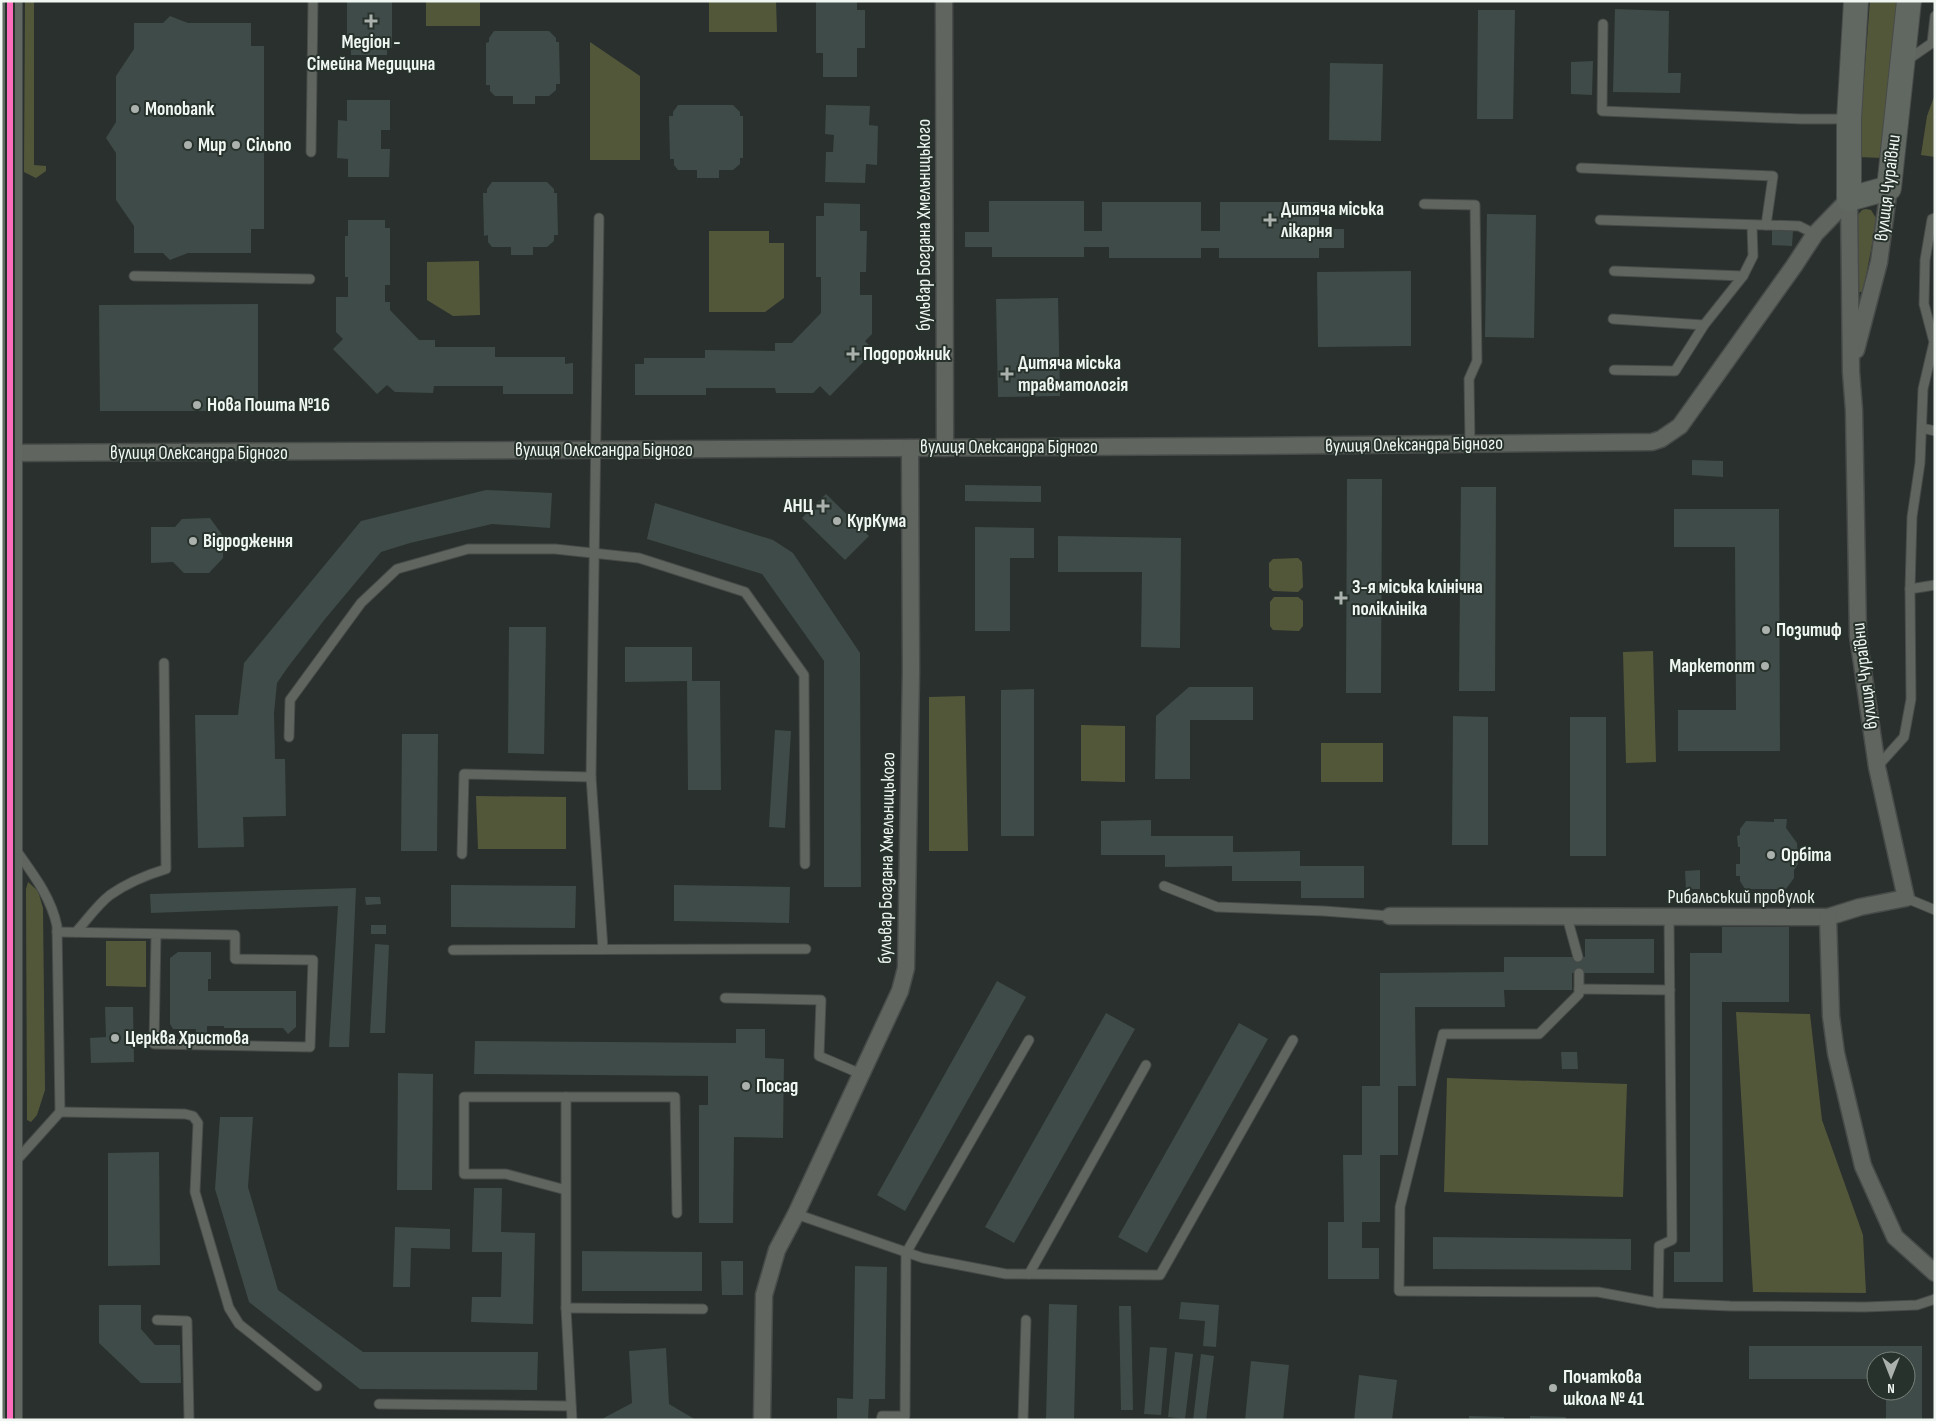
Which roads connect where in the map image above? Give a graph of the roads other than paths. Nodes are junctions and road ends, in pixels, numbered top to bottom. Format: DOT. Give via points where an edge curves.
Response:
graph roads {
  1 [pos="10,1"];
  2 [pos="312,1"];
  3 [pos="944,1"];
  4 [pos="1856,1"];
  5 [pos="1909,1"];
  6 [pos="1935,16"];
  7 [pos="1604,24"];
  8 [pos="1902,64"];
  9 [pos="1849,119"];
  10 [pos="311,152"];
  11 [pos="1581,168"];
  12 [pos="1889,188"];
  13 [pos="1849,199"];
  14 [pos="5,201"];
  15 [pos="1424,204"];
  16 [pos="599,218"];
  17 [pos="1935,218"];
  18 [pos="1600,220"];
  19 [pos="1766,225"];
  20 [pos="1752,226"];
  21 [pos="1815,234"];
  22 [pos="1614,271"];
  23 [pos="134,276"];
  24 [pos="1743,276"];
  25 [pos="310,278"];
  26 [pos="1613,319"];
  27 [pos="1704,325"];
  28 [pos="1935,342"];
  29 [pos="1614,370"];
  30 [pos="1851,372"];
  31 [pos="1922,428"];
  32 [pos="1935,431"];
  33 [pos="1470,444"];
  34 [pos="910,448"];
  35 [pos="946,448"];
  36 [pos="597,450"];
  37 [pos="10,453"];
  38 [pos="595,553"];
  39 [pos="1935,585"];
  40 [pos="1910,589"];
  41 [pos="164,663"];
  42 [pos="290,737"];
  43 [pos="1877,767"];
  44 [pos="591,777"];
  45 [pos="10,840"];
  46 [pos="462,854"];
  47 [pos="805,864"];
  48 [pos="1164,886"];
  49 [pos="1906,898"];
  50 [pos="1935,910"];
  51 [pos="1390,916"];
  52 [pos="1567,917"];
  53 [pos="1669,917"];
  54 [pos="1828,917"];
  55 [pos="58,932"];
  56 [pos="76,932"];
  57 [pos="156,934"];
  58 [pos="452,950"];
  59 [pos="603,950"];
  60 [pos="806,950"];
  61 [pos="1578,957"];
  62 [pos="1579,973"];
  63 [pos="1579,990"];
  64 [pos="1670,990"];
  65 [pos="725,998"];
  66 [pos="1028,1040"];
  67 [pos="1293,1040"];
  68 [pos="1146,1065"];
  69 [pos="861,1074"];
  70 [pos="566,1097"];
  71 [pos="60,1112"];
  72 [pos="5,1167"];
  73 [pos="566,1190"];
  74 [pos="677,1213"];
  75 [pos="796,1214"];
  76 [pos="906,1253"];
  77 [pos="1935,1273"];
  78 [pos="1029,1274"];
  79 [pos="1935,1299"];
  80 [pos="1658,1302"];
  81 [pos="566,1308"];
  82 [pos="703,1309"];
  83 [pos="157,1320"];
  84 [pos="1026,1320"];
  85 [pos="317,1386"];
  86 [pos="379,1404"];
  87 [pos="571,1406"];
  88 [pos="10,1420"];
  89 [pos="189,1420"];
  90 [pos="572,1420"];
  91 [pos="762,1420"];
  92 [pos="881,1420"];
  93 [pos="1023,1420"];
  1 -- 14 [label="main road"];
  2 -- 10 [label="lane"];
  3 -- 35 [label="street, бульвар Богдана Хмельницького"];
  4 -- 9 [label="main road, вулиця Чураївни"];
  5 -- 8 [label="main road, вулиця Чураївни"];
  6 -- 8 [label="lane" via="1932,42"];
  7 -- 9 [label="lane" via="1602,111"];
  8 -- 12 [label="main road, вулиця Чураївни"];
  9 -- 13 [label="main road, вулиця Чураївни"];
  11 -- 19 [label="lane" via="1773,176"];
  12 -- 13 [label="main road"];
  12 -- 30 [label="street, вулиця Чураївни" via="1879,262"];
  13 -- 21 [label="street, вулиця Олександра Бідного"];
  13 -- 30 [label="street, вулиця Чураївни"];
  14 -- 37 [label="main road"];
  15 -- 33 [label="lane" via="1475,205 1477,361 1469,379"];
  16 -- 36 [label="lane"];
  17 -- 28 [label="lane" via="1932,219 1925,260 1924,304"];
  18 -- 20 [label="lane"];
  19 -- 20 [label="lane"];
  19 -- 21 [label="lane" via="1799,226"];
  20 -- 24 [label="lane" via="1753,256"];
  21 -- 33 [label="street, вулиця Олександра Бідного" via="1680,426 1661,439 1652,442"];
  22 -- 24 [label="lane"];
  23 -- 25 [label="lane"];
  24 -- 27 [label="lane"];
  26 -- 27 [label="lane"];
  27 -- 29 [label="lane" via="1675,371"];
  28 -- 31 [label="lane" via="1923,389"];
  30 -- 43 [label="street, вулиця Чураївни" via="1858,636"];
  31 -- 32 [label="lane"];
  31 -- 40 [label="lane" via="1912,517"];
  33 -- 35 [label="street, вулиця Олександра Бідного"];
  34 -- 35 [label="street, вулиця Олександра Бідного"];
  34 -- 36 [label="street, вулиця Олександра Бідного"];
  34 -- 69 [label="street, бульвар Богдана Хмельницького" via="911,670 906,968 900,991"];
  36 -- 37 [label="street, вулиця Олександра Бідного"];
  36 -- 38 [label="lane"];
  37 -- 45 [label="main road"];
  38 -- 42 [label="lane" via="555,548 468,548 397,569 361,603 290,700"];
  38 -- 44 [label="lane"];
  38 -- 47 [label="lane" via="639,558 745,592 804,675"];
  39 -- 40 [label="lane"];
  40 -- 43 [label="lane" via="1911,699 1904,737"];
  41 -- 56 [label="lane" via="166,869 127,884 109,896"];
  43 -- 49 [label="street, вулиця Чураївни"];
  44 -- 46 [label="lane" via="464,774"];
  44 -- 59 [label="lane"];
  45 -- 55 [label="lane" via="44,892 54,913"];
  45 -- 72 [label="main road"];
  48 -- 51 [label="lane" via="1217,907"];
  49 -- 50 [label="lane"];
  49 -- 54 [label="street"];
  51 -- 52 [label="street, Рибальський провулок"];
  52 -- 53 [label="street, Рибальський провулок"];
  52 -- 61 [label="lane"];
  53 -- 54 [label="street, Рибальський провулок"];
  53 -- 64 [label="lane"];
  54 -- 77 [label="street, Рибальський провулок" via="1831,1016 1836,1053 1863,1166 1895,1237"];
  55 -- 56 [label="lane"];
  55 -- 71 [label="lane"];
  56 -- 57 [label="lane"];
  57 -- 57 [label="lane" via="154,1044 310,1047 313,960 235,959 235,935"];
  58 -- 59 [label="lane"];
  59 -- 60 [label="lane"];
  62 -- 63 [label="lane"];
  63 -- 64 [label="lane"];
  63 -- 80 [label="lane" via="1579,994 1539,1034 1443,1034 1400,1207 1399,1291 1598,1292"];
  64 -- 80 [label="lane" via="1672,1240 1658,1246"];
  65 -- 69 [label="lane" via="821,1000 819,1056"];
  66 -- 76 [label="lane"];
  67 -- 78 [label="lane" via="1160,1275"];
  68 -- 78 [label="lane"];
  69 -- 75 [label="street, бульвар Богдана Хмельницького"];
  70 -- 73 [label="lane"];
  70 -- 73 [label="lane" via="464,1096 464,1174 506,1174"];
  70 -- 74 [label="lane" via="675,1097"];
  71 -- 72 [label="lane"];
  71 -- 85 [label="lane" via="193,1116 198,1123 197,1199 229,1308 239,1324"];
  72 -- 88 [label="main road"];
  73 -- 81 [label="lane"];
  75 -- 76 [label="lane"];
  75 -- 91 [label="street, бульвар Богдана Хмельницького" via="777,1250 764,1296"];
  76 -- 78 [label="lane" via="1006,1274"];
  76 -- 92 [label="lane" via="905,1416 882,1416"];
  79 -- 80 [label="lane" via="1917,1304 1866,1307"];
  81 -- 82 [label="lane"];
  81 -- 87 [label="lane"];
  83 -- 89 [label="lane" via="187,1321"];
  84 -- 93 [label="lane"];
  86 -- 87 [label="lane"];
  87 -- 90 [label="lane"];
}
